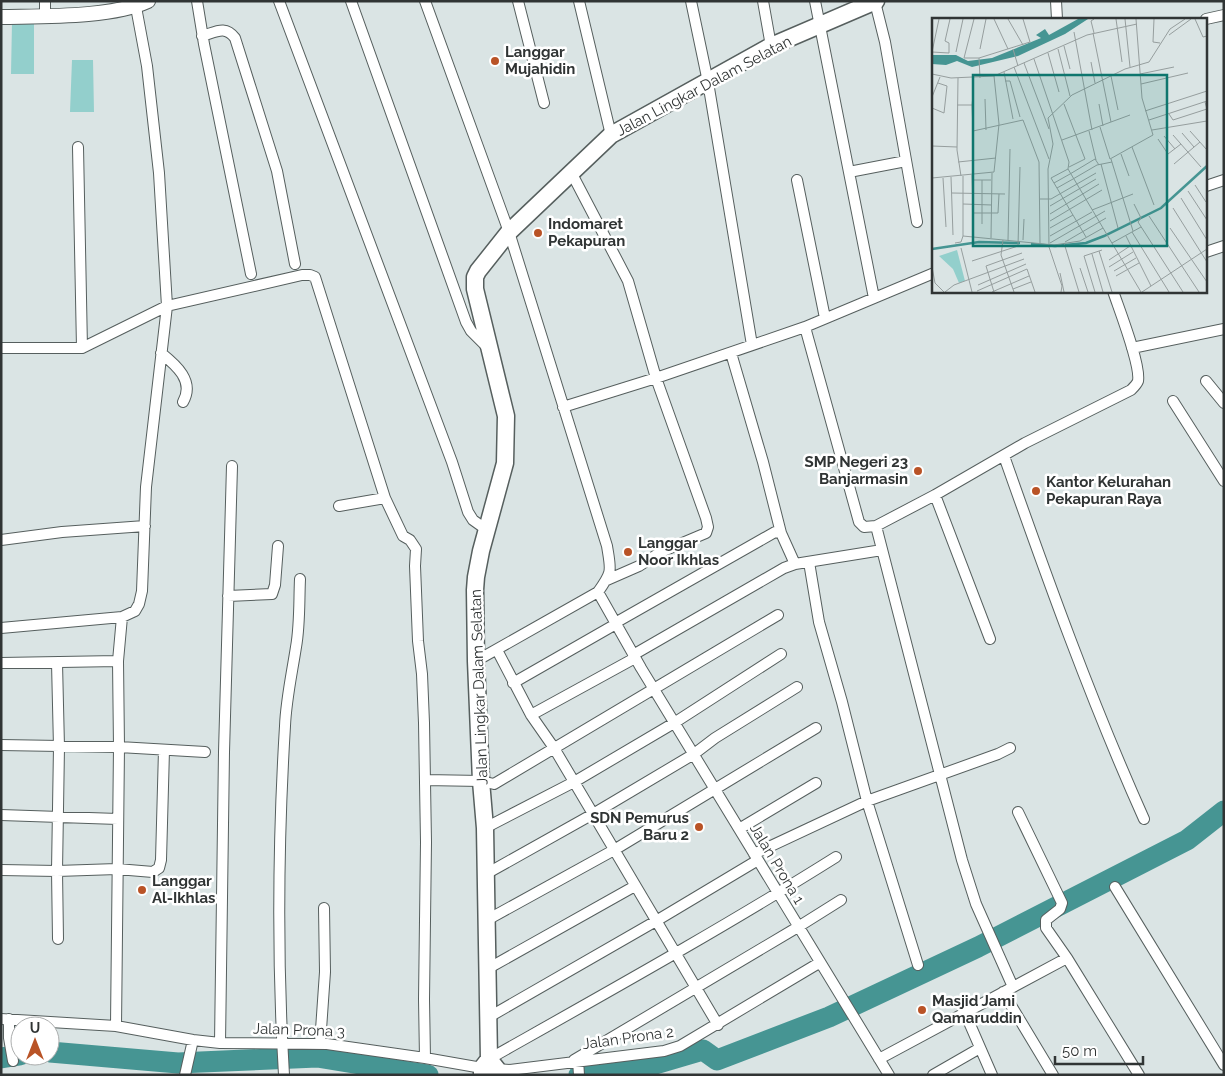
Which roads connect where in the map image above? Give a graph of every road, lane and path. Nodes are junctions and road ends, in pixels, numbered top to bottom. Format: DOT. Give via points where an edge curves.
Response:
graph roads {
  1 [pos="45,1"];
  2 [pos="197,1"];
  3 [pos="278,1"];
  4 [pos="350,1"];
  5 [pos="425,1"];
  6 [pos="518,1"];
  7 [pos="579,1"];
  8 [pos="691,1"];
  9 [pos="763,1"];
  10 [pos="814,1"];
  11 [pos="876,1"];
  12 [pos="1056,1"];
  13 [pos="142,4"];
  14 [pos="1224,15"];
  15 [pos="46,16"];
  16 [pos="1,17"];
  17 [pos="1057,18"];
  18 [pos="1208,19"];
  19 [pos="820,25"];
  20 [pos="202,36"];
  21 [pos="771,46"];
  22 [pos="708,82"];
  23 [pos="544,103"];
  24 [pos="611,135"];
  25 [pos="78,147"];
  26 [pos="906,161"];
  27 [pos="571,172"];
  28 [pos="849,172"];
  29 [pos="797,180"];
  30 [pos="1224,180"];
  31 [pos="1208,185"];
  32 [pos="917,222"];
  33 [pos="508,232"];
  34 [pos="1224,246"];
  35 [pos="1208,251"];
  36 [pos="296,264"];
  37 [pos="251,274"];
  38 [pos="932,274"];
  39 [pos="1113,292"];
  40 [pos="874,298"];
  41 [pos="167,306"];
  42 [pos="825,318"];
  43 [pos="805,327"];
  44 [pos="1224,328"];
  45 [pos="752,345"];
  46 [pos="1,348"];
  47 [pos="82,348"];
  48 [pos="1132,348"];
  49 [pos="490,351"];
  50 [pos="161,353"];
  51 [pos="731,353"];
  52 [pos="656,378"];
  53 [pos="1206,381"];
  54 [pos="1173,401"];
  55 [pos="183,402"];
  56 [pos="1224,402"];
  57 [pos="563,406"];
  58 [pos="1004,456"];
  59 [pos="232,466"];
  60 [pos="1224,481"];
  61 [pos="935,495"];
  62 [pos="385,498"];
  63 [pos="338,506"];
  64 [pos="145,526"];
  65 [pos="876,526"];
  66 [pos="487,530"];
  67 [pos="781,533"];
  68 [pos="1,540"];
  69 [pos="278,546"];
  70 [pos="882,550"];
  71 [pos="810,562"];
  72 [pos="795,564"];
  73 [pos="300,579"];
  74 [pos="607,580"];
  75 [pos="598,592"];
  76 [pos="228,596"];
  77 [pos="778,615"];
  78 [pos="122,617"];
  79 [pos="616,623"];
  80 [pos="1,628"];
  81 [pos="990,639"];
  82 [pos="496,650"];
  83 [pos="781,654"];
  84 [pos="634,656"];
  85 [pos="118,661"];
  86 [pos="476,661"];
  87 [pos="1,663"];
  88 [pos="57,663"];
  89 [pos="513,682"];
  90 [pos="797,687"];
  91 [pos="654,690"];
  92 [pos="531,715"];
  93 [pos="674,723"];
  94 [pos="816,728"];
  95 [pos="1,745"];
  96 [pos="59,747"];
  97 [pos="119,747"];
  98 [pos="554,748"];
  99 [pos="1010,748"];
  100 [pos="164,750"];
  101 [pos="205,752"];
  102 [pos="694,754"];
  103 [pos="940,775"];
  104 [pos="425,780"];
  105 [pos="481,781"];
  106 [pos="574,782"];
  107 [pos="816,782"];
  108 [pos="715,790"];
  109 [pos="867,801"];
  110 [pos="1018,812"];
  111 [pos="1,814"];
  112 [pos="593,814"];
  113 [pos="58,816"];
  114 [pos="118,819"];
  115 [pos="1144,819"];
  116 [pos="485,828"];
  117 [pos="739,829"];
  118 [pos="614,850"];
  119 [pos="756,857"];
  120 [pos="836,857"];
  121 [pos="117,869"];
  122 [pos="1,870"];
  123 [pos="58,871"];
  124 [pos="486,874"];
  125 [pos="635,886"];
  126 [pos="1115,887"];
  127 [pos="778,894"];
  128 [pos="841,900"];
  129 [pos="324,908"];
  130 [pos="487,920"];
  131 [pos="656,921"];
  132 [pos="798,927"];
  133 [pos="58,939"];
  134 [pos="675,954"];
  135 [pos="1067,958"];
  136 [pos="819,963"];
  137 [pos="918,966"];
  138 [pos="489,968"];
  139 [pos="695,987"];
  140 [pos="1013,987"];
  141 [pos="1003,992"];
  142 [pos="965,1013"];
  143 [pos="489,1017"];
  144 [pos="5,1019"];
  145 [pos="718,1025"];
  146 [pos="116,1026"];
  147 [pos="220,1042"];
  148 [pos="282,1043"];
  149 [pos="10,1044"];
  150 [pos="192,1044"];
  151 [pos="320,1044"];
  152 [pos="980,1048"];
  153 [pos="425,1058"];
  154 [pos="879,1059"];
  155 [pos="1224,1065"];
  156 [pos="577,1066"];
  157 [pos="492,1070"];
  158 [pos="185,1075"];
  159 [pos="284,1075"];
  160 [pos="889,1075"];
  161 [pos="933,1075"];
  162 [pos="992,1075"];
  163 [pos="1053,1075"];
  164 [pos="1139,1075"];
  1 -- 15 [label="street"];
  2 -- 20 [label="street"];
  3 -- 66 [label="street" via="468,512"];
  4 -- 49 [label="street" via="466,322"];
  5 -- 33 [label="street"];
  6 -- 23 [label="street"];
  7 -- 24 [label="street"];
  8 -- 22 [label="street"];
  9 -- 21 [label="street"];
  10 -- 19 [label="street"];
  11 -- 19 [label="main road, Jalan Lingkar Dalam Selatan"];
  11 -- 26 [label="street"];
  12 -- 17 [label="street"];
  13 -- 15 [label="street" via="105,12"];
  13 -- 41 [label="street" via="159,173"];
  14 -- 18 [label="street"];
  15 -- 16 [label="street"];
  19 -- 21 [label="main road, Jalan Lingkar Dalam Selatan"];
  19 -- 28 [label="street"];
  20 -- 36 [label="street" via="225,30 235,38 277,171"];
  20 -- 37 [label="street"];
  21 -- 22 [label="main road, Jalan Lingkar Dalam Selatan"];
  22 -- 24 [label="main road, Jalan Lingkar Dalam Selatan"];
  22 -- 45 [label="street"];
  24 -- 27 [label="main road, Jalan Lingkar Dalam Selatan"];
  25 -- 47 [label="street"];
  26 -- 28 [label="street"];
  26 -- 32 [label="street"];
  27 -- 33 [label="main road, Jalan Lingkar Dalam Selatan"];
  27 -- 52 [label="street" via="628,281"];
  28 -- 40 [label="street"];
  29 -- 42 [label="street"];
  30 -- 31 [label="street"];
  33 -- 49 [label="main road, Jalan Lingkar Dalam Selatan" via="480,266 476,277 475,289"];
  33 -- 57 [label="street"];
  34 -- 35 [label="street"];
  38 -- 40 [label="street"];
  39 -- 48 [label="street"];
  40 -- 42 [label="street"];
  41 -- 47 [label="street"];
  41 -- 50 [label="street"];
  41 -- 62 [label="street" via="302,275 315,277"];
  42 -- 43 [label="street"];
  43 -- 45 [label="street"];
  43 -- 65 [label="street" via="859,522 864,527"];
  44 -- 48 [label="street"];
  45 -- 51 [label="street"];
  46 -- 47 [label="street"];
  48 -- 58 [label="street" via="1138,380 1132,390"];
  49 -- 66 [label="main road, Jalan Lingkar Dalam Selatan" via="506,416 507,443 505,463"];
  50 -- 55 [label="street" via="174,363 187,384"];
  50 -- 64 [label="street" via="146,488"];
  51 -- 52 [label="street"];
  51 -- 67 [label="street"];
  52 -- 57 [label="street"];
  52 -- 74 [label="street" via="708,530"];
  53 -- 56 [label="street"];
  54 -- 60 [label="street"];
  57 -- 74 [label="street" via="607,546 610,565"];
  58 -- 61 [label="street"];
  58 -- 115 [label="street" via="1037,551"];
  59 -- 76 [label="street"];
  61 -- 65 [label="street"];
  61 -- 81 [label="street"];
  62 -- 63 [label="street"];
  62 -- 104 [label="street" via="403,536 416,549"];
  64 -- 68 [label="street"];
  64 -- 78 [label="street" via="139,604 135,611"];
  65 -- 70 [label="street"];
  66 -- 86 [label="main road, Jalan Lingkar Dalam Selatan" via="476,577"];
  67 -- 72 [label="street"];
  67 -- 79 [label="street" via="773,532"];
  69 -- 76 [label="street" via="272,594"];
  70 -- 71 [label="street"];
  70 -- 103 [label="street"];
  71 -- 72 [label="street"];
  71 -- 109 [label="street" via="819,622"];
  72 -- 84 [label="street"];
  73 -- 148 [label="street" via="297,645 285,724 279,822"];
  74 -- 75 [label="street"];
  75 -- 79 [label="street, Jalan Prona 1"];
  75 -- 82 [label="street"];
  76 -- 147 [label="street"];
  77 -- 91 [label="street"];
  78 -- 80 [label="street"];
  78 -- 85 [label="street"];
  79 -- 84 [label="street, Jalan Prona 1"];
  79 -- 89 [label="street"];
  82 -- 86 [label="street"];
  82 -- 89 [label="street"];
  83 -- 93 [label="street"];
  84 -- 91 [label="street, Jalan Prona 1"];
  84 -- 92 [label="street"];
  85 -- 88 [label="street"];
  85 -- 97 [label="street"];
  86 -- 105 [label="main road, Jalan Lingkar Dalam Selatan"];
  87 -- 88 [label="street"];
  88 -- 96 [label="street"];
  89 -- 92 [label="street"];
  90 -- 102 [label="street"];
  91 -- 93 [label="street, Jalan Prona 1"];
  91 -- 98 [label="street"];
  92 -- 98 [label="street"];
  93 -- 102 [label="street, Jalan Prona 1"];
  93 -- 106 [label="street"];
  94 -- 108 [label="street"];
  95 -- 96 [label="street"];
  96 -- 97 [label="street"];
  96 -- 113 [label="street"];
  97 -- 100 [label="street"];
  97 -- 114 [label="street"];
  98 -- 105 [label="street" via="494,784"];
  98 -- 106 [label="street"];
  99 -- 103 [label="street"];
  100 -- 101 [label="street"];
  100 -- 121 [label="street" via="160,866 153,872"];
  102 -- 108 [label="street, Jalan Prona 1"];
  102 -- 112 [label="street"];
  103 -- 109 [label="street"];
  103 -- 140 [label="street" via="976,904"];
  104 -- 105 [label="street"];
  104 -- 153 [label="street"];
  105 -- 116 [label="main road, Jalan Lingkar Dalam Selatan"];
  106 -- 112 [label="street"];
  106 -- 116 [label="street"];
  107 -- 117 [label="street"];
  108 -- 117 [label="street, Jalan Prona 1"];
  108 -- 118 [label="street"];
  109 -- 119 [label="street"];
  109 -- 137 [label="street"];
  110 -- 135 [label="street" via="1062,903 1045,924"];
  111 -- 113 [label="street"];
  112 -- 118 [label="street"];
  112 -- 124 [label="street"];
  113 -- 114 [label="street"];
  113 -- 123 [label="street"];
  114 -- 121 [label="street"];
  116 -- 124 [label="main road, Jalan Lingkar Dalam Selatan"];
  117 -- 119 [label="street, Jalan Prona 1"];
  118 -- 125 [label="street"];
  118 -- 130 [label="street"];
  119 -- 127 [label="street, Jalan Prona 1"];
  119 -- 131 [label="street"];
  120 -- 127 [label="street"];
  121 -- 123 [label="street"];
  121 -- 146 [label="street"];
  122 -- 123 [label="street"];
  123 -- 133 [label="street"];
  124 -- 130 [label="main road, Jalan Lingkar Dalam Selatan"];
  125 -- 131 [label="street"];
  125 -- 138 [label="street"];
  126 -- 155 [label="street"];
  127 -- 132 [label="street, Jalan Prona 1"];
  127 -- 134 [label="street"];
  128 -- 132 [label="street"];
  129 -- 151 [label="street" via="325,972"];
  130 -- 138 [label="main road, Jalan Lingkar Dalam Selatan"];
  131 -- 134 [label="street"];
  131 -- 143 [label="street"];
  132 -- 136 [label="street, Jalan Prona 1"];
  132 -- 139 [label="street"];
  134 -- 139 [label="street"];
  134 -- 157 [label="street"];
  135 -- 140 [label="street"];
  135 -- 164 [label="street"];
  136 -- 145 [label="street, Jalan Prona 2"];
  136 -- 154 [label="street, Jalan Prona 1"];
  138 -- 143 [label="main road, Jalan Lingkar Dalam Selatan"];
  139 -- 145 [label="street"];
  139 -- 156 [label="street"];
  140 -- 141 [label="street"];
  141 -- 142 [label="street"];
  141 -- 163 [label="street"];
  142 -- 152 [label="street"];
  142 -- 154 [label="street"];
  143 -- 157 [label="main road, Jalan Lingkar Dalam Selatan"];
  144 -- 146 [label="street, Jalan Prona 3"];
  144 -- 149 [label="street"];
  145 -- 156 [label="street, Jalan Prona 2" via="686,1044 664,1051"];
  146 -- 150 [label="street, Jalan Prona 3"];
  147 -- 148 [label="street, Jalan Prona 3"];
  147 -- 150 [label="street, Jalan Prona 3"];
  148 -- 151 [label="street, Jalan Prona 3"];
  148 -- 159 [label="street"];
  150 -- 158 [label="street"];
  151 -- 153 [label="street, Jalan Prona 3"];
  152 -- 161 [label="street"];
  152 -- 162 [label="street"];
  153 -- 157 [label="street, Jalan Prona 3"];
  154 -- 160 [label="street, Jalan Prona 1"];
  156 -- 157 [label="street, Jalan Prona 2"];
}
